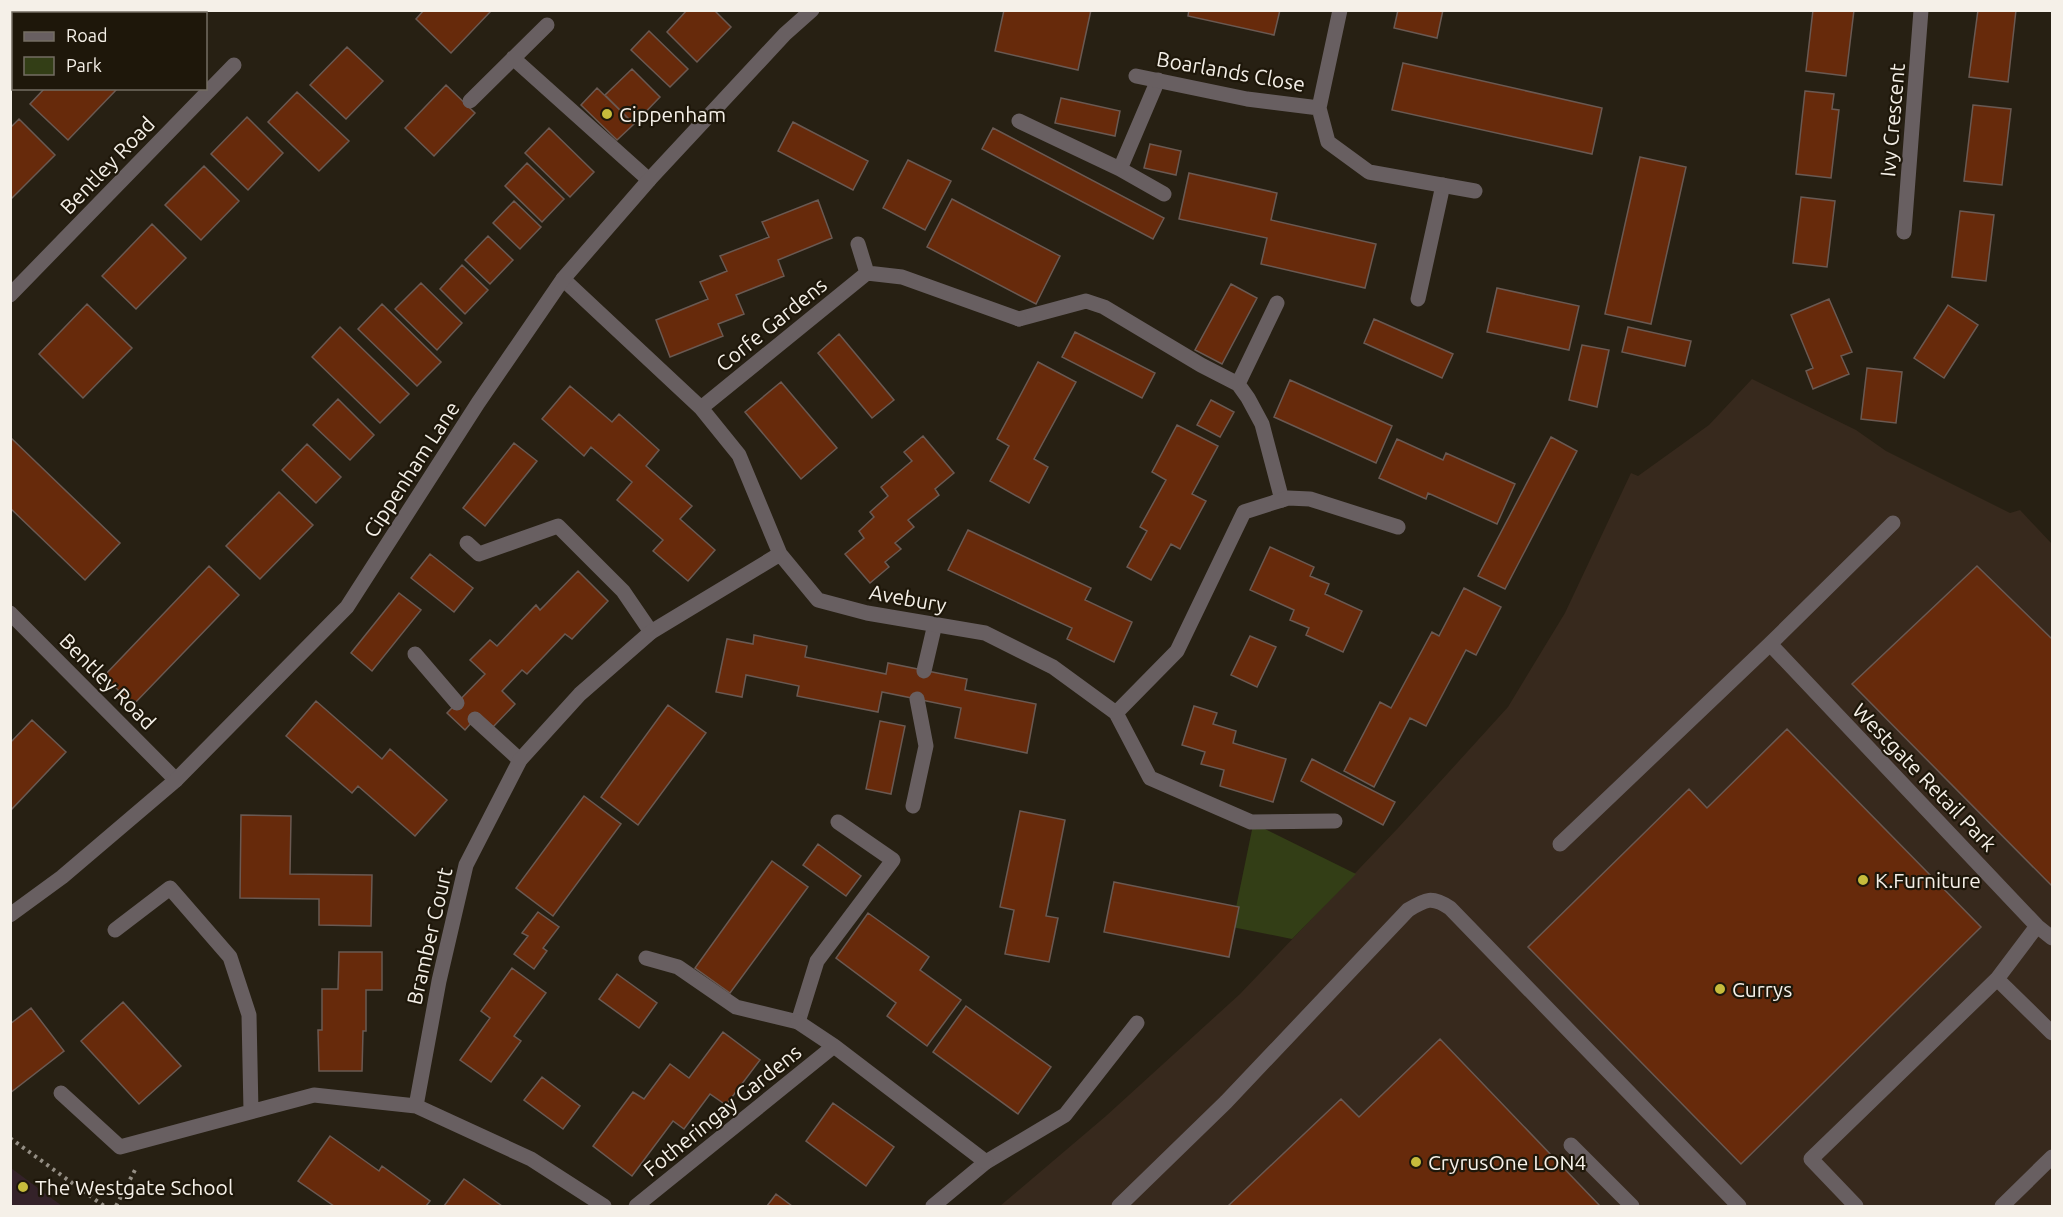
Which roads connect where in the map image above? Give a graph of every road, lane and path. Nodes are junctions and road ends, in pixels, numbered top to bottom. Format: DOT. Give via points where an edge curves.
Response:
graph roads {
  1 [pos="812,10"];
  2 [pos="1340,10"];
  3 [pos="1922,10"];
  4 [pos="547,25"];
  5 [pos="513,58"];
  6 [pos="234,65"];
  7 [pos="1136,76"];
  8 [pos="1158,80"];
  9 [pos="470,101"];
  10 [pos="1319,108"];
  11 [pos="1019,121"];
  12 [pos="1120,170"];
  13 [pos="650,180"];
  14 [pos="1443,185"];
  15 [pos="1475,191"];
  16 [pos="1164,194"];
  17 [pos="1904,232"];
  18 [pos="858,244"];
  19 [pos="867,273"];
  20 [pos="563,279"];
  21 [pos="10,295"];
  22 [pos="1418,299"];
  23 [pos="1277,303"];
  24 [pos="1238,384"];
  25 [pos="702,408"];
  26 [pos="1282,500"];
  27 [pos="1893,523"];
  28 [pos="1398,527"];
  29 [pos="466,543"];
  30 [pos="780,554"];
  31 [pos="10,613"];
  32 [pos="935,624"];
  33 [pos="651,632"];
  34 [pos="1770,644"];
  35 [pos="415,654"];
  36 [pos="924,670"];
  37 [pos="917,699"];
  38 [pos="457,703"];
  39 [pos="1116,713"];
  40 [pos="475,719"];
  41 [pos="520,760"];
  42 [pos="176,780"];
  43 [pos="913,806"];
  44 [pos="1335,821"];
  45 [pos="838,822"];
  46 [pos="1560,844"];
  47 [pos="10,915"];
  48 [pos="2037,926"];
  49 [pos="116,930"];
  50 [pos="2052,938"];
  51 [pos="646,958"];
  52 [pos="1997,979"];
  53 [pos="798,1022"];
  54 [pos="1137,1023"];
  55 [pos="2052,1033"];
  56 [pos="834,1046"];
  57 [pos="61,1093"];
  58 [pos="416,1106"];
  59 [pos="251,1111"];
  60 [pos="10,1138"];
  61 [pos="1571,1145"];
  62 [pos="2052,1157"];
  63 [pos="986,1162"];
  64 [pos="104,1206"];
  65 [pos="604,1206"];
  66 [pos="636,1206"];
  67 [pos="933,1206"];
  68 [pos="1119,1206"];
  69 [pos="1632,1206"];
  70 [pos="1739,1206"];
  71 [pos="1856,1206"];
  72 [pos="2002,1206"];
  1 -- 13 [label="street, Cippenham Lane"];
  2 -- 10 [label="street, Boarlands Close"];
  3 -- 17 [label="street, Ivy Crescent"];
  4 -- 5 [label="street"];
  5 -- 9 [label="street"];
  5 -- 13 [label="street"];
  6 -- 21 [label="street, Bentley Road"];
  7 -- 8 [label="street, Boarlands Close"];
  8 -- 10 [label="street, Boarlands Close" via="1247,99"];
  8 -- 12 [label="street"];
  10 -- 14 [label="street, Boarlands Close" via="1328,142 1369,172"];
  11 -- 12 [label="street"];
  12 -- 16 [label="street"];
  13 -- 20 [label="street, Cippenham Lane"];
  14 -- 15 [label="street, Boarlands Close"];
  14 -- 22 [label="street"];
  18 -- 19 [label="street"];
  19 -- 24 [label="street" via="902,277 1019,319 1086,301 1104,307"];
  19 -- 25 [label="street, Corfe Gardens"];
  20 -- 25 [label="street, Avebury"];
  20 -- 42 [label="street, Cippenham Lane" via="346,607"];
  23 -- 24 [label="street"];
  24 -- 26 [label="street" via="1262,424"];
  25 -- 30 [label="street, Avebury" via="739,455"];
  26 -- 28 [label="street" via="1310,499"];
  26 -- 39 [label="street" via="1244,513 1177,651"];
  27 -- 34 [label="street"];
  29 -- 33 [label="street" via="479,554 558,526 622,591"];
  30 -- 32 [label="street, Avebury" via="818,600"];
  30 -- 33 [label="street, Bramber Court"];
  31 -- 42 [label="street, Bentley Road"];
  32 -- 36 [label="street"];
  32 -- 39 [label="street, Avebury" via="985,633 1053,667"];
  33 -- 41 [label="street, Bramber Court" via="580,693"];
  34 -- 46 [label="street"];
  34 -- 48 [label="street, Westgate Retail Park"];
  35 -- 38 [label="street"];
  37 -- 43 [label="street" via="926,746"];
  39 -- 44 [label="street, Avebury" via="1150,778 1251,822"];
  40 -- 41 [label="street"];
  41 -- 58 [label="street, Bramber Court" via="466,865"];
  42 -- 47 [label="street, Cippenham Lane" via="62,877"];
  45 -- 53 [label="street" via="893,860 817,961"];
  48 -- 50 [label="street, Westgate Retail Park"];
  48 -- 52 [label="street"];
  49 -- 59 [label="street" via="170,888 230,957 249,1015"];
  51 -- 53 [label="street" via="678,967 736,1008"];
  52 -- 55 [label="street"];
  52 -- 71 [label="street" via="1811,1159"];
  53 -- 56 [label="street, Fotheringay Gardens"];
  54 -- 63 [label="street" via="1065,1115"];
  56 -- 63 [label="street, Fotheringay Gardens"];
  56 -- 66 [label="street, Fotheringay Gardens"];
  57 -- 59 [label="street" via="120,1147"];
  58 -- 59 [label="street" via="314,1095"];
  58 -- 65 [label="street" via="531,1159"];
  60 -- 64 [label="path"];
  61 -- 69 [label="street"];
  62 -- 72 [label="street"];
  63 -- 67 [label="street"];
  68 -- 70 [label="street" via="1226,1102 1408,910 1424,900 1439,900 1450,908"];
}
